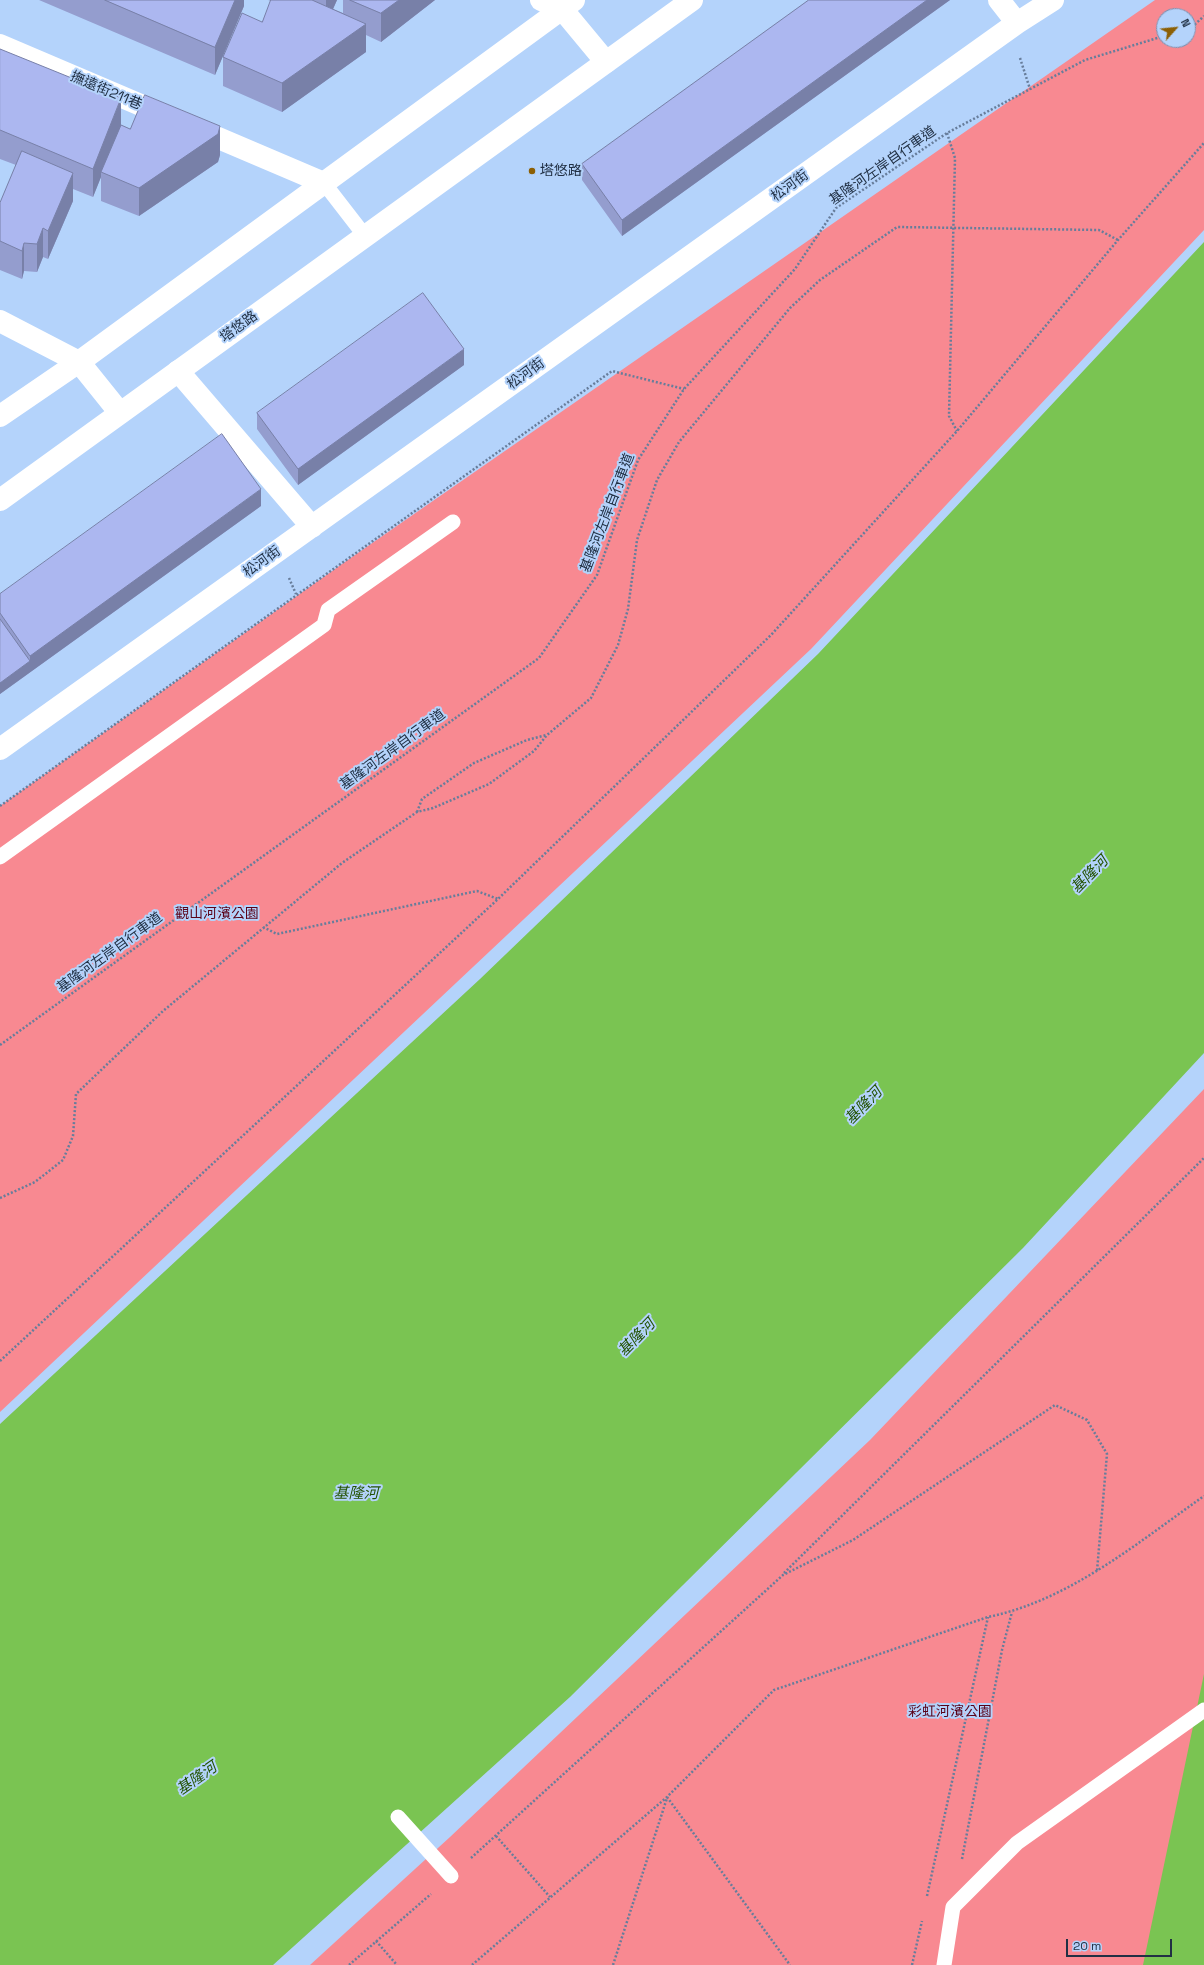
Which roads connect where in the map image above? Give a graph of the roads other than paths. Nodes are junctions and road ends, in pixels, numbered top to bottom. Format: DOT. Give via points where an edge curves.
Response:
graph roads {
  1 [pos="541,0"];
  2 [pos="692,0"];
  3 [pos="1000,0"];
  4 [pos="1053,0"];
  5 [pos="568,5"];
  6 [pos="1017,23"];
  7 [pos="0,45"];
  8 [pos="606,62"];
  9 [pos="324,182"];
  10 [pos="365,236"];
  11 [pos="0,321"];
  12 [pos="79,362"];
  13 [pos="178,371"];
  14 [pos="120,413"];
  15 [pos="0,416"];
  16 [pos="0,500"];
  17 [pos="453,522"];
  18 [pos="312,526"];
  19 [pos="0,749"];
  20 [pos="0,857"];
  21 [pos="1204,1710"];
  22 [pos="398,1817"];
  23 [pos="451,1876"];
  24 [pos="944,1965"];
  1 -- 5 [label="street"];
  2 -- 8 [label="street, 塔悠路"];
  3 -- 6 [label="street"];
  4 -- 6 [label="street, 松河街"];
  5 -- 8 [label="street"];
  5 -- 9 [label="street"];
  6 -- 18 [label="street, 松河街"];
  7 -- 9 [label="street, 撫遠街211巷"];
  8 -- 10 [label="street, 塔悠路"];
  9 -- 10 [label="lane"];
  9 -- 12 [label="street"];
  10 -- 13 [label="street, 塔悠路"];
  11 -- 12 [label="street"];
  12 -- 14 [label="street"];
  12 -- 15 [label="street"];
  13 -- 14 [label="street, 塔悠路"];
  13 -- 18 [label="street"];
  14 -- 16 [label="street, 塔悠路"];
  17 -- 20 [label="lane" via="328,610 324,625"];
  18 -- 19 [label="street, 松河街"];
  21 -- 24 [label="lane" via="1017,1843 953,1907"];
  22 -- 23 [label="lane"];
}
